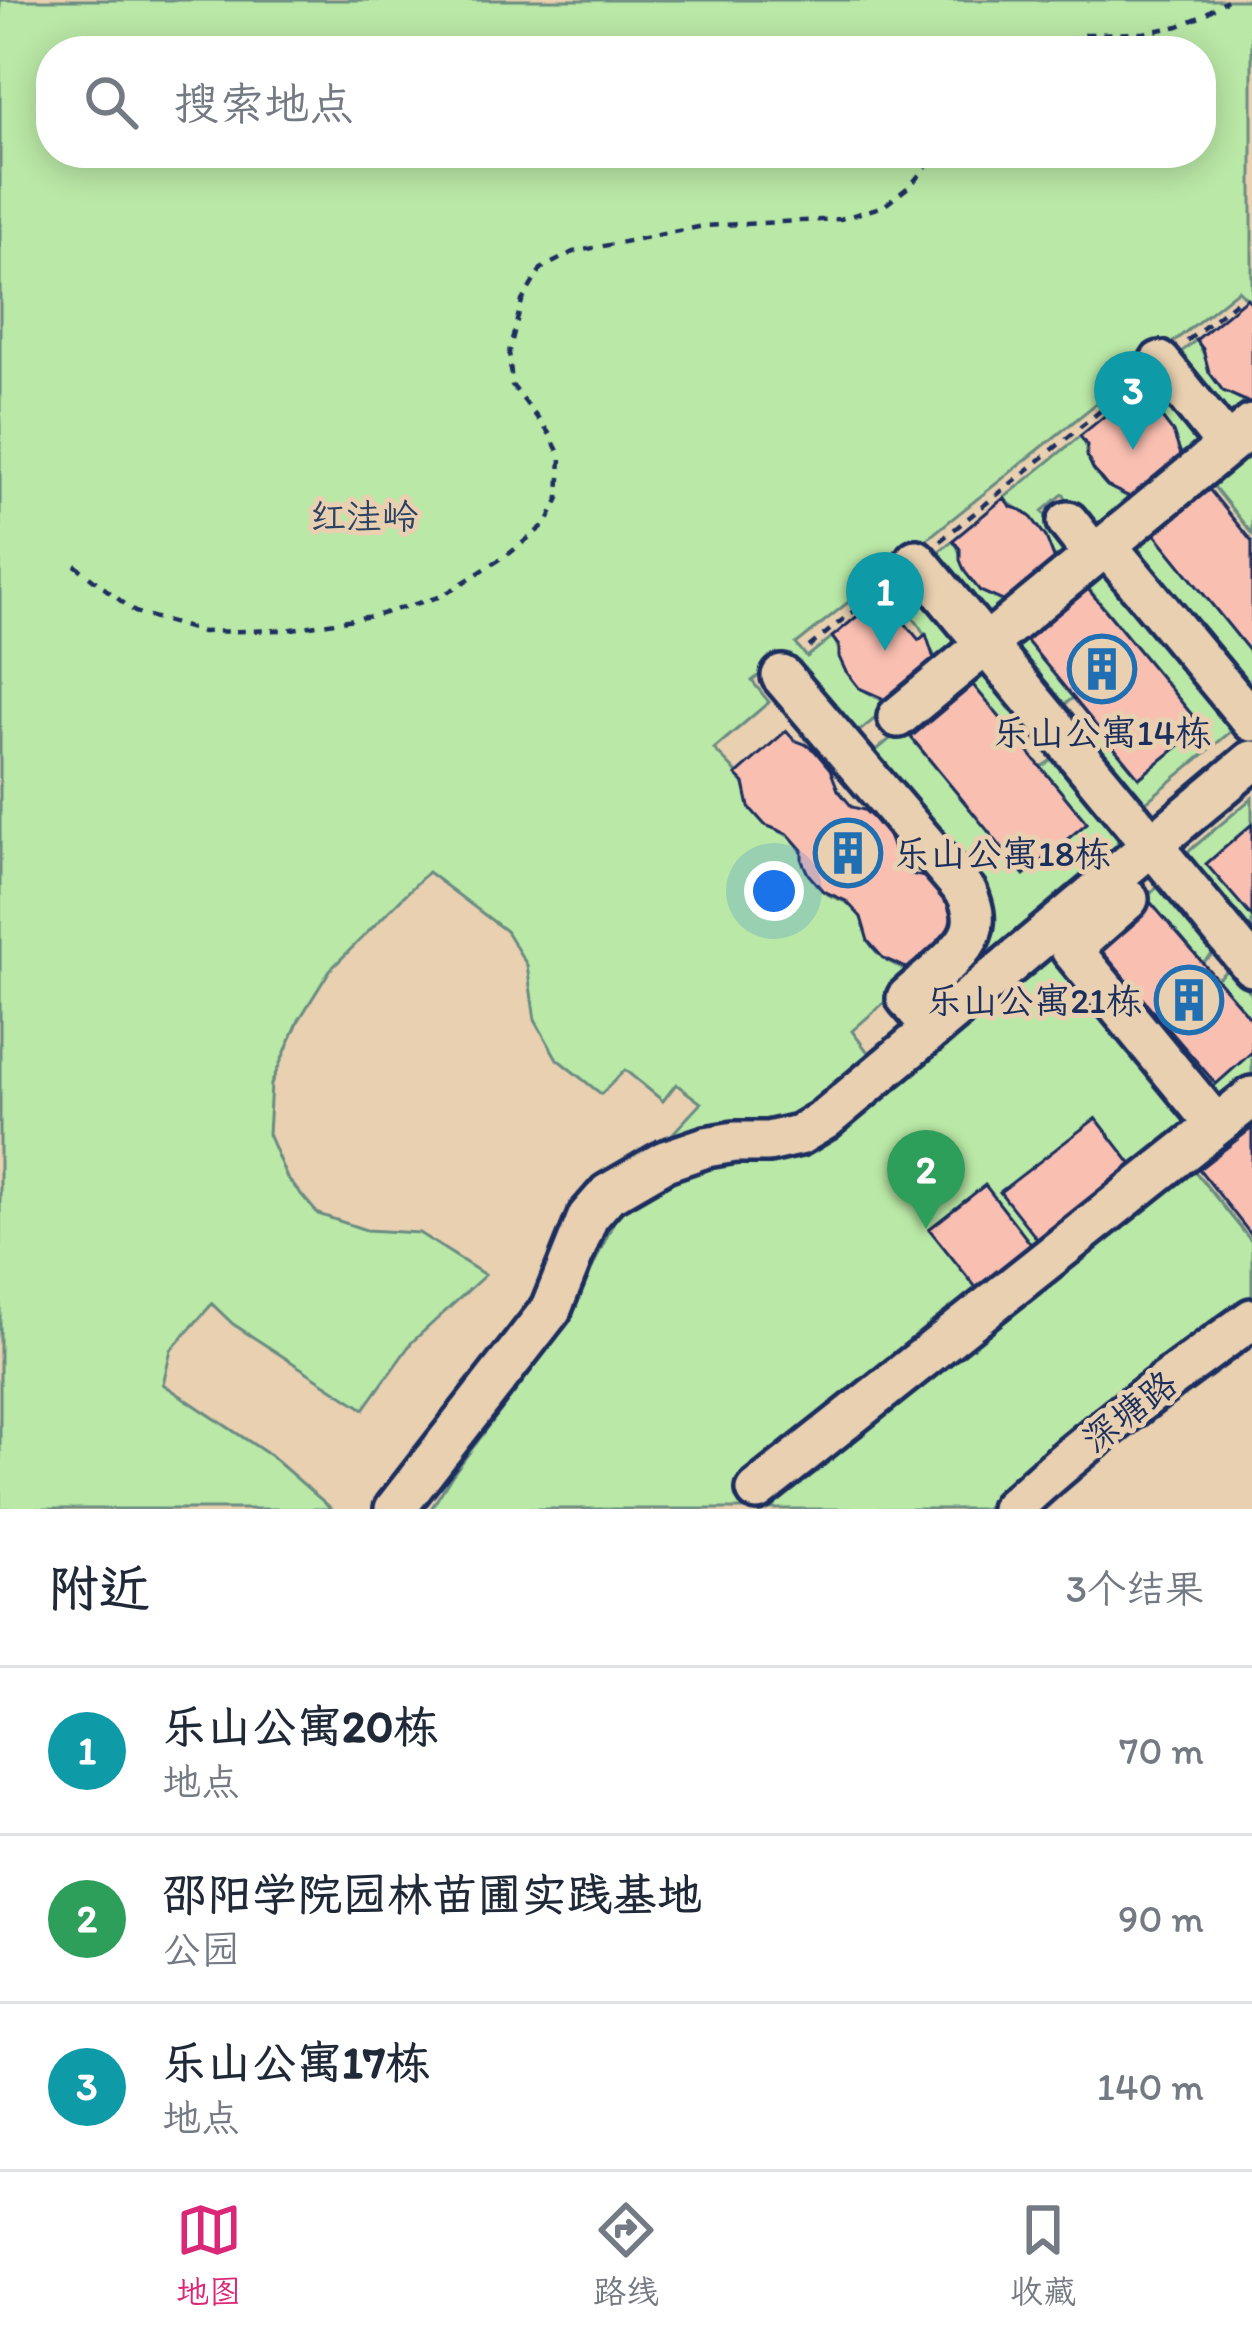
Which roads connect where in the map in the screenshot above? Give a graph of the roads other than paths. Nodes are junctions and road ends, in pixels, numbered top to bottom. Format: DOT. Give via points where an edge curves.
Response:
graph roads {
  1 [pos="1160,362"];
  2 [pos="1239,435"];
  3 [pos="1068,522"];
  4 [pos="1100,550"];
  5 [pos="916,560"];
  6 [pos="985,645"];
  7 [pos="782,676"];
  8 [pos="898,717"];
  9 [pos="1252,721"];
  10 [pos="1252,761"];
  11 [pos="1151,845"];
  12 [pos="1252,966"];
  13 [pos="933,1028"];
  14 [pos="1252,1096"];
  15 [pos="1216,1125"];
  16 [pos="1252,1319"];
  17 [pos="757,1490"];
  18 [pos="394,1509"];
  19 [pos="1012,1509"];
  1 -- 2 [label="street"];
  2 -- 4 [label="street"];
  3 -- 4 [label="street"];
  4 -- 6 [label="street"];
  4 -- 9 [label="street"];
  5 -- 6 [label="street"];
  6 -- 8 [label="street"];
  6 -- 11 [label="street"];
  7 -- 13 [label="street" via="967,893 972,931 907,998"];
  10 -- 11 [label="street"];
  11 -- 12 [label="street"];
  11 -- 13 [label="street"];
  11 -- 15 [label="street" via="1132,896 1071,949"];
  13 -- 18 [label="street" via="799,1135 706,1147 608,1195 588,1217 551,1309"];
  14 -- 15 [label="street"];
  15 -- 17 [label="street"];
  16 -- 19 [label="street, 深塘路" via="1147,1394"];
}
